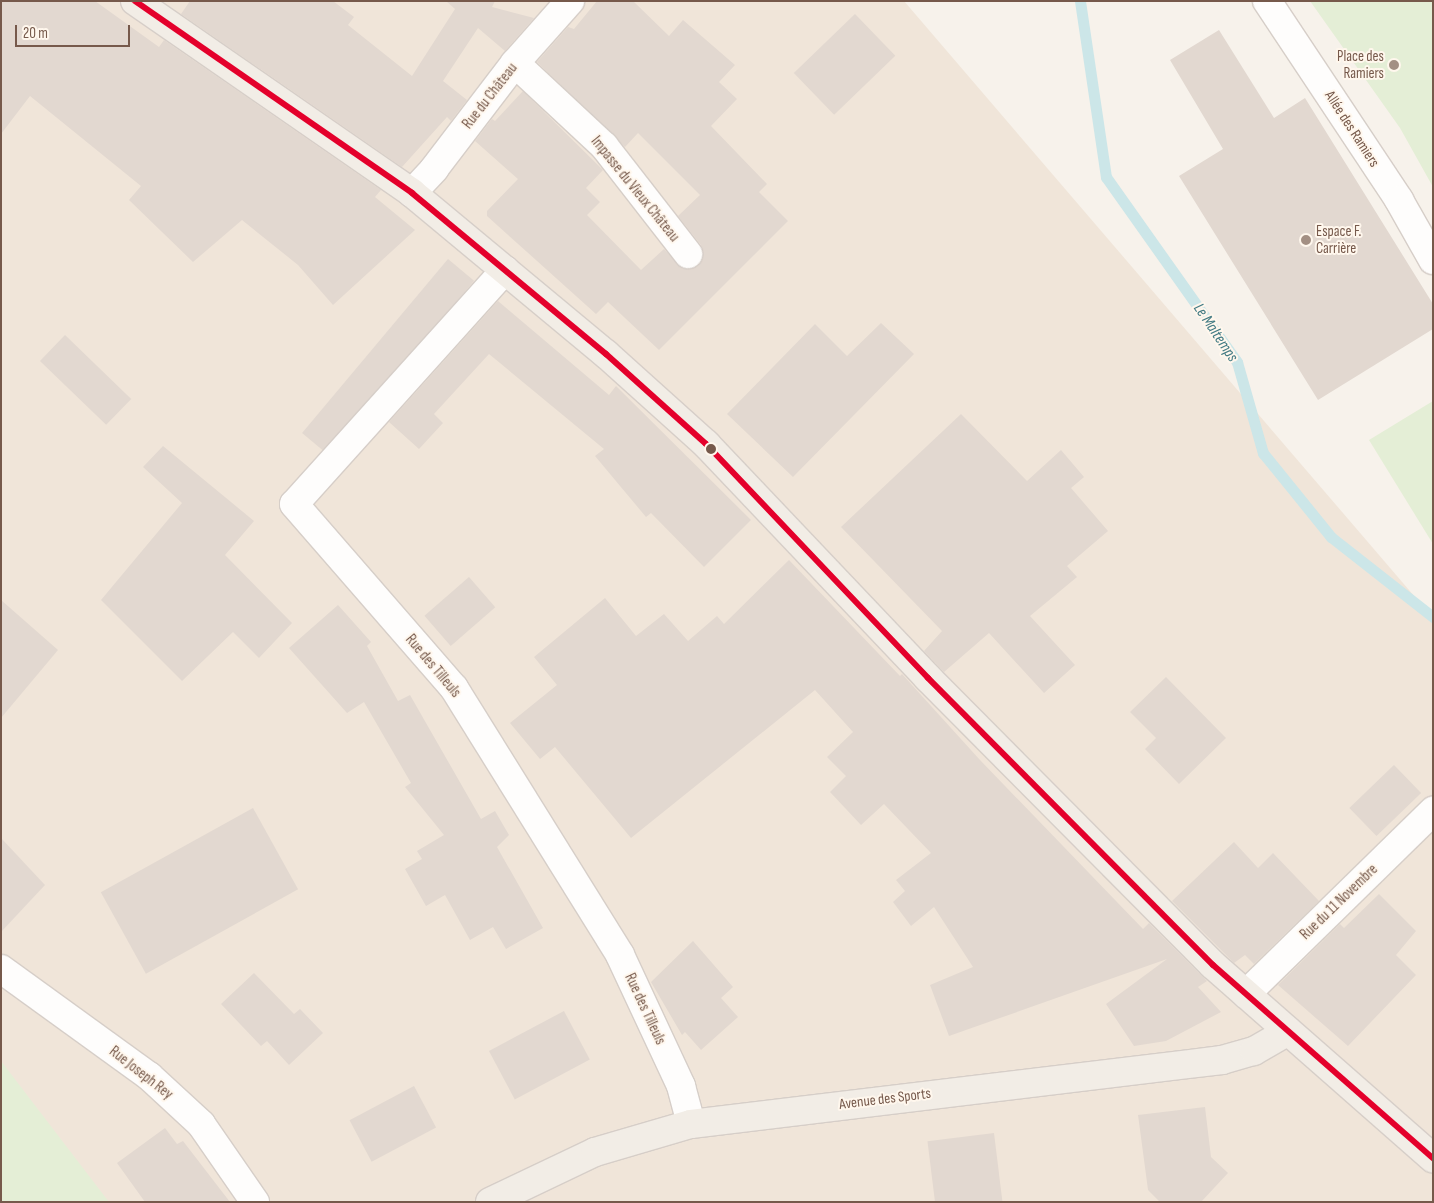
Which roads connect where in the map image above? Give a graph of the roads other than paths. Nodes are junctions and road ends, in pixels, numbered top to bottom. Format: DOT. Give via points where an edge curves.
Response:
graph roads {
  1 [pos="135,1"];
  2 [pos="570,1"];
  3 [pos="1267,1"];
  4 [pos="515,63"];
  5 [pos="412,193"];
  6 [pos="688,254"];
  7 [pos="1433,260"];
  8 [pos="505,270"];
  9 [pos="1433,811"];
  10 [pos="1,968"];
  11 [pos="1246,994"];
  12 [pos="1288,1031"];
  13 [pos="691,1124"];
  14 [pos="1433,1158"];
  15 [pos="255,1202"];
  16 [pos="490,1202"];
  1 -- 5 [label="main road"];
  2 -- 4 [label="street, Rue du Château"];
  3 -- 7 [label="street, Allée des Ramiers" via="1399,200"];
  4 -- 5 [label="street, Rue du Château" via="434,170"];
  4 -- 6 [label="street, Impasse du Vieux Château" via="604,146"];
  5 -- 8 [label="main road"];
  8 -- 11 [label="main road" via="706,444 928,678 1202,954"];
  8 -- 13 [label="street, Rue des Tilleuls" via="294,504 454,688 620,955 681,1086"];
  9 -- 11 [label="street, Rue du 11 Novembre"];
  10 -- 15 [label="street, Rue Joseph Rey" via="149,1076 201,1124"];
  11 -- 12 [label="main road"];
  12 -- 13 [label="main road, Avenue des Sports" via="1254,1051 1222,1060"];
  12 -- 14 [label="main road"];
  13 -- 16 [label="main road, Avenue des Sports" via="595,1152"];
}
